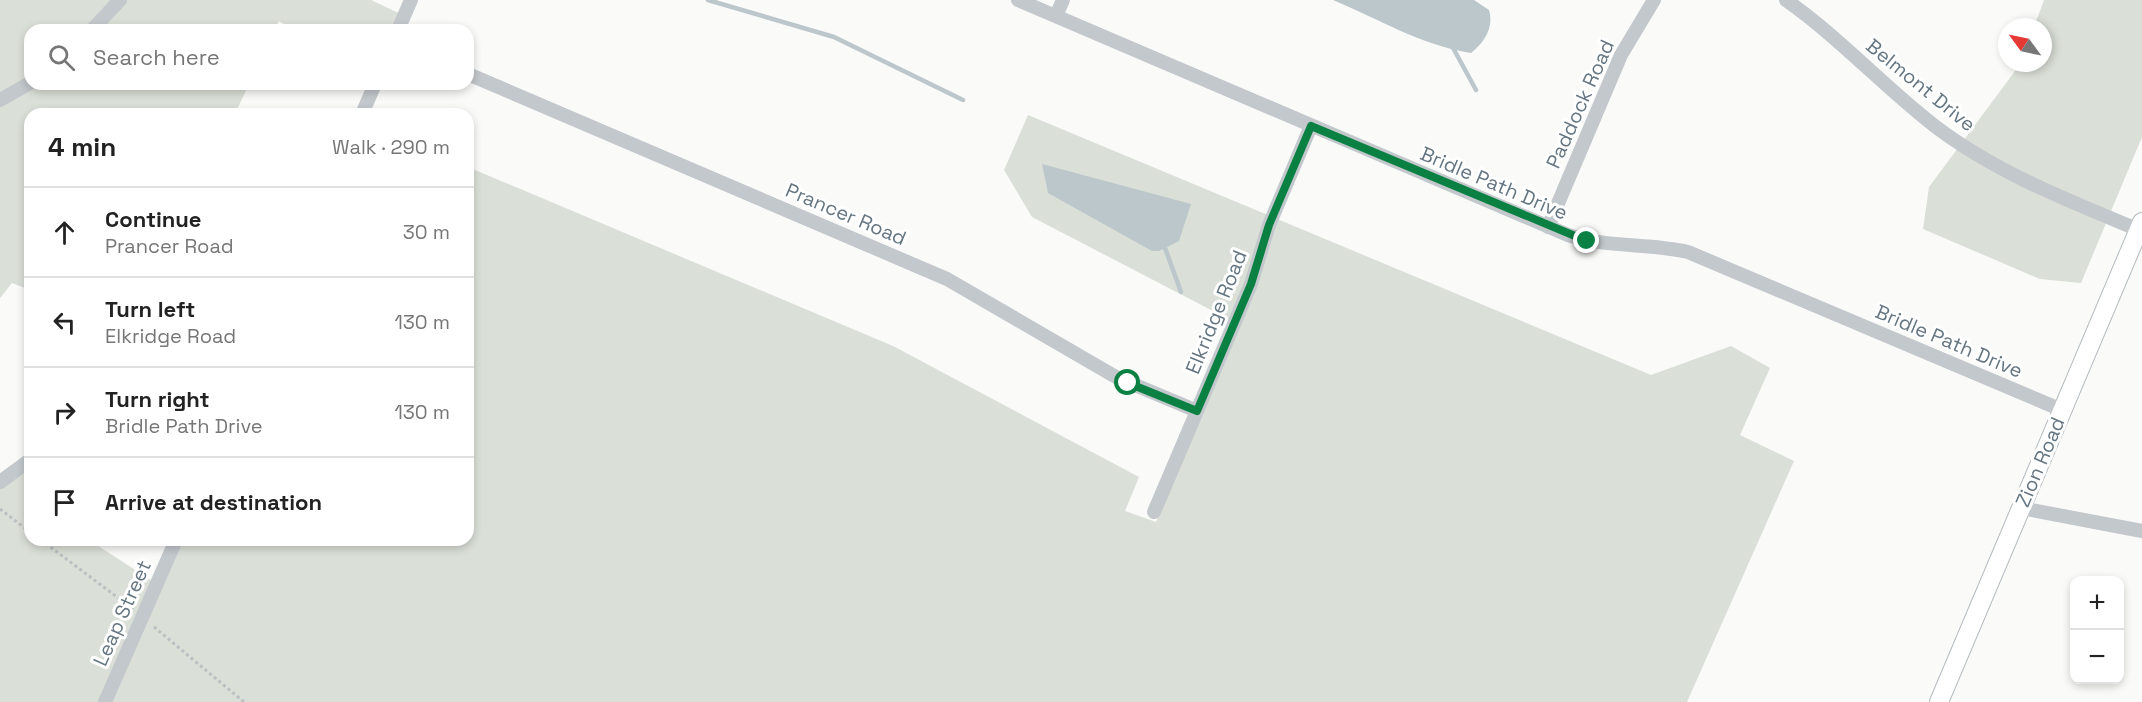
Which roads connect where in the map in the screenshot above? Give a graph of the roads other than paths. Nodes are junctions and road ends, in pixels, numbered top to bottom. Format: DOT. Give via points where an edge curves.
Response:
graph roads {
  1 [pos="120,0"];
  2 [pos="411,0"];
  3 [pos="1018,0"];
  4 [pos="1063,0"];
  5 [pos="1654,0"];
  6 [pos="1786,0"];
  7 [pos="1056,16"];
  8 [pos="98,24"];
  9 [pos="401,24"];
  10 [pos="474,77"];
  11 [pos="24,86"];
  12 [pos="372,90"];
  13 [pos="0,100"];
  14 [pos="365,108"];
  15 [pos="1311,126"];
  16 [pos="2140,226"];
  17 [pos="1548,227"];
  18 [pos="2062,410"];
  19 [pos="1197,411"];
  20 [pos="24,464"];
  21 [pos="0,482"];
  22 [pos="2021,508"];
  23 [pos="1154,512"];
  24 [pos="2142,531"];
  25 [pos="173,546"];
  26 [pos="105,702"];
  27 [pos="1939,702"];
  1 -- 8 [label="street"];
  2 -- 9 [label="street"];
  3 -- 7 [label="street, Bridle Path Drive"];
  4 -- 7 [label="street"];
  5 -- 17 [label="street, Paddock Road" via="1621,55"];
  6 -- 16 [label="street, Belmont Drive" via="1954,141 2016,177"];
  7 -- 15 [label="street, Bridle Path Drive"];
  10 -- 19 [label="street, Prancer Road" via="947,279 1116,377"];
  11 -- 13 [label="street"];
  12 -- 14 [label="street"];
  15 -- 17 [label="street, Bridle Path Drive"];
  15 -- 19 [label="street, Elkridge Road"];
  16 -- 18 [label="street, Zion Road"];
  17 -- 18 [label="street, Bridle Path Drive" via="1587,241 1673,248 1694,254"];
  18 -- 22 [label="street, Zion Road"];
  19 -- 23 [label="street, Elkridge Road"];
  20 -- 21 [label="street"];
  22 -- 24 [label="street"];
  22 -- 27 [label="street, Zion Road"];
  25 -- 26 [label="street, Leap Street"];
}
